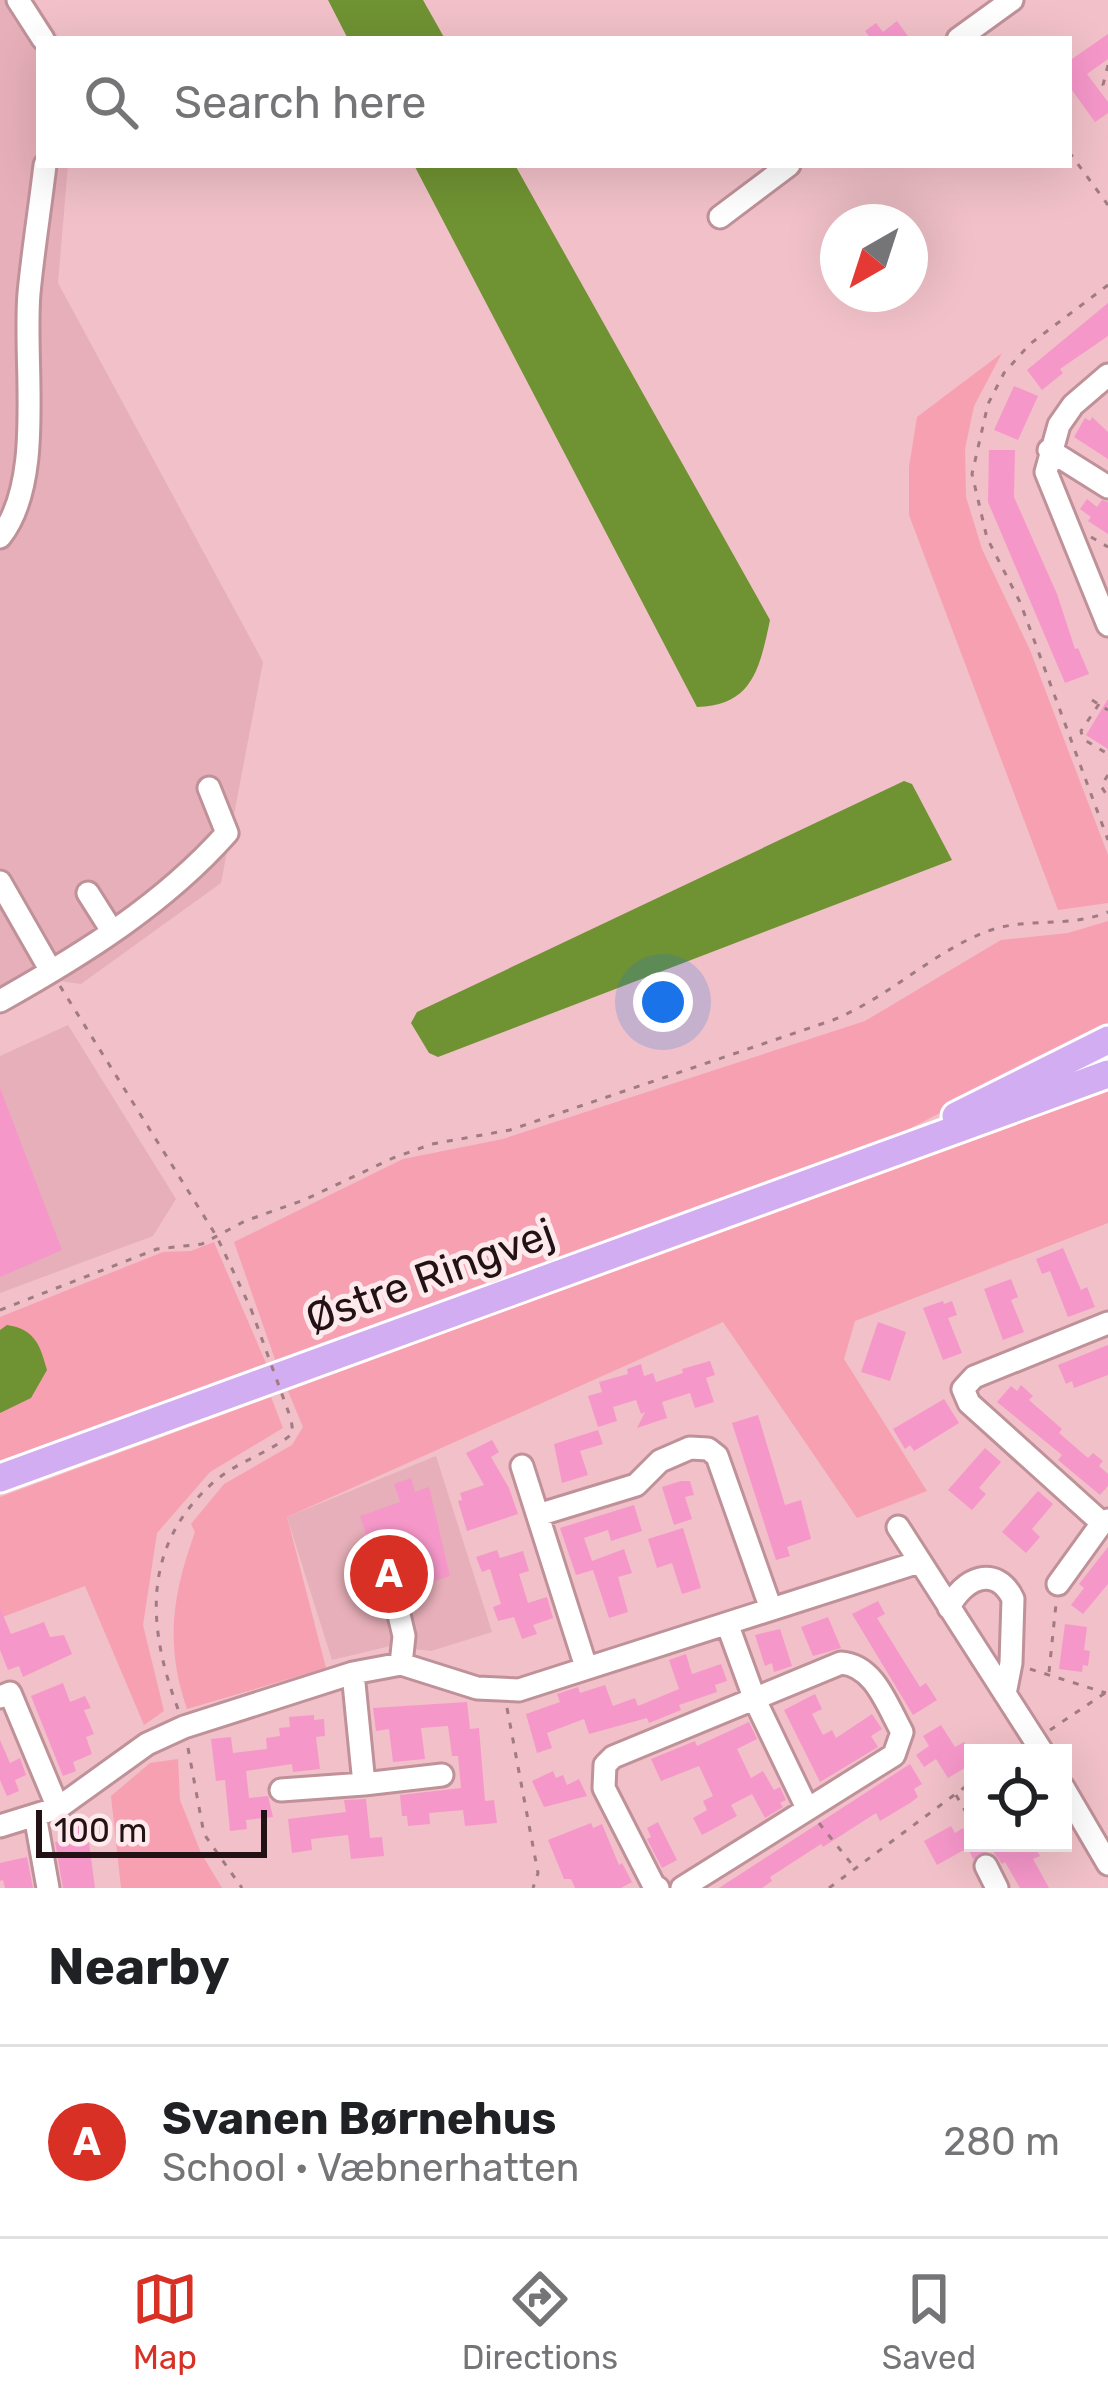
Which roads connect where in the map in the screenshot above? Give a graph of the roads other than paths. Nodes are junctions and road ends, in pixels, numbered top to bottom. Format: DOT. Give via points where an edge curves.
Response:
graph roads {
  1 [pos="18,0"];
  2 [pos="1012,0"];
  3 [pos="41,36"];
  4 [pos="962,36"];
  5 [pos="45,168"];
  6 [pos="785,168"];
  7 [pos="720,217"];
  8 [pos="1108,375"];
  9 [pos="1049,450"];
  10 [pos="1108,487"];
  11 [pos="0,537"];
  12 [pos="1108,625"];
  13 [pos="209,788"];
  14 [pos="0,882"];
  15 [pos="88,893"];
  16 [pos="112,931"];
  17 [pos="52,971"];
  18 [pos="0,1001"];
  19 [pos="1108,1040"];
  20 [pos="1108,1074"];
  21 [pos="888,1151"];
  22 [pos="1108,1323"];
  23 [pos="522,1466"];
  24 [pos="0,1478"];
  25 [pos="538,1515"];
  26 [pos="1105,1522"];
  27 [pos="898,1527"];
  28 [pos="919,1562"];
  29 [pos="389,1572"];
  30 [pos="1058,1584"];
  31 [pos="949,1608"];
  32 [pos="772,1609"];
  33 [pos="728,1626"];
  34 [pos="401,1664"];
  35 [pos="586,1667"];
  36 [pos="353,1673"];
  37 [pos="1005,1694"];
  38 [pos="0,1697"];
  39 [pos="755,1700"];
  40 [pos="1038,1744"];
  41 [pos="442,1775"];
  42 [pos="364,1784"];
  43 [pos="281,1790"];
  44 [pos="1072,1802"];
  45 [pos="58,1808"];
  46 [pos="807,1808"];
  47 [pos="35,1815"];
  48 [pos="0,1826"];
  49 [pos="1108,1864"];
  50 [pos="986,1866"];
  51 [pos="48,1888"];
  52 [pos="658,1888"];
  53 [pos="682,1888"];
  54 [pos="997,1888"];
  1 -- 3 [label="street"];
  2 -- 4 [label="street"];
  5 -- 11 [label="street" via="29,296 25,477"];
  6 -- 7 [label="street"];
  8 -- 9 [label="street" via="1073,405"];
  9 -- 10 [label="street"];
  9 -- 12 [label="street" via="1046,472"];
  13 -- 16 [label="street" via="226,833 153,905"];
  14 -- 17 [label="street"];
  15 -- 16 [label="street"];
  16 -- 17 [label="street"];
  17 -- 18 [label="street"];
  19 -- 21 [label="main road, Østre Ringvej"];
  20 -- 21 [label="main road, Østre Ringvej"];
  21 -- 24 [label="main road, Østre Ringvej"];
  22 -- 26 [label="street" via="974,1377 963,1389 969,1403"];
  23 -- 25 [label="street"];
  25 -- 32 [label="street" via="636,1484 690,1448 708,1449"];
  25 -- 35 [label="street"];
  26 -- 30 [label="street"];
  27 -- 28 [label="street"];
  28 -- 31 [label="street"];
  28 -- 32 [label="street"];
  29 -- 34 [label="street" via="404,1636"];
  31 -- 37 [label="street"];
  31 -- 37 [label="street" via="968,1582 1000,1582 1009,1590"];
  32 -- 33 [label="street"];
  33 -- 35 [label="street"];
  33 -- 39 [label="street"];
  34 -- 35 [label="street" via="504,1690"];
  34 -- 36 [label="street"];
  36 -- 42 [label="street"];
  36 -- 45 [label="street" via="146,1744"];
  37 -- 40 [label="street"];
  38 -- 45 [label="street" via="10,1693"];
  39 -- 46 [label="street"];
  39 -- 46 [label="street" via="855,1664 902,1732 894,1755"];
  39 -- 52 [label="street" via="605,1765 604,1788"];
  41 -- 42 [label="street"];
  42 -- 43 [label="street"];
  44 -- 49 [label="street"];
  45 -- 47 [label="street"];
  46 -- 53 [label="street"];
  47 -- 48 [label="street"];
  47 -- 51 [label="street"];
  50 -- 54 [label="street"];
}
